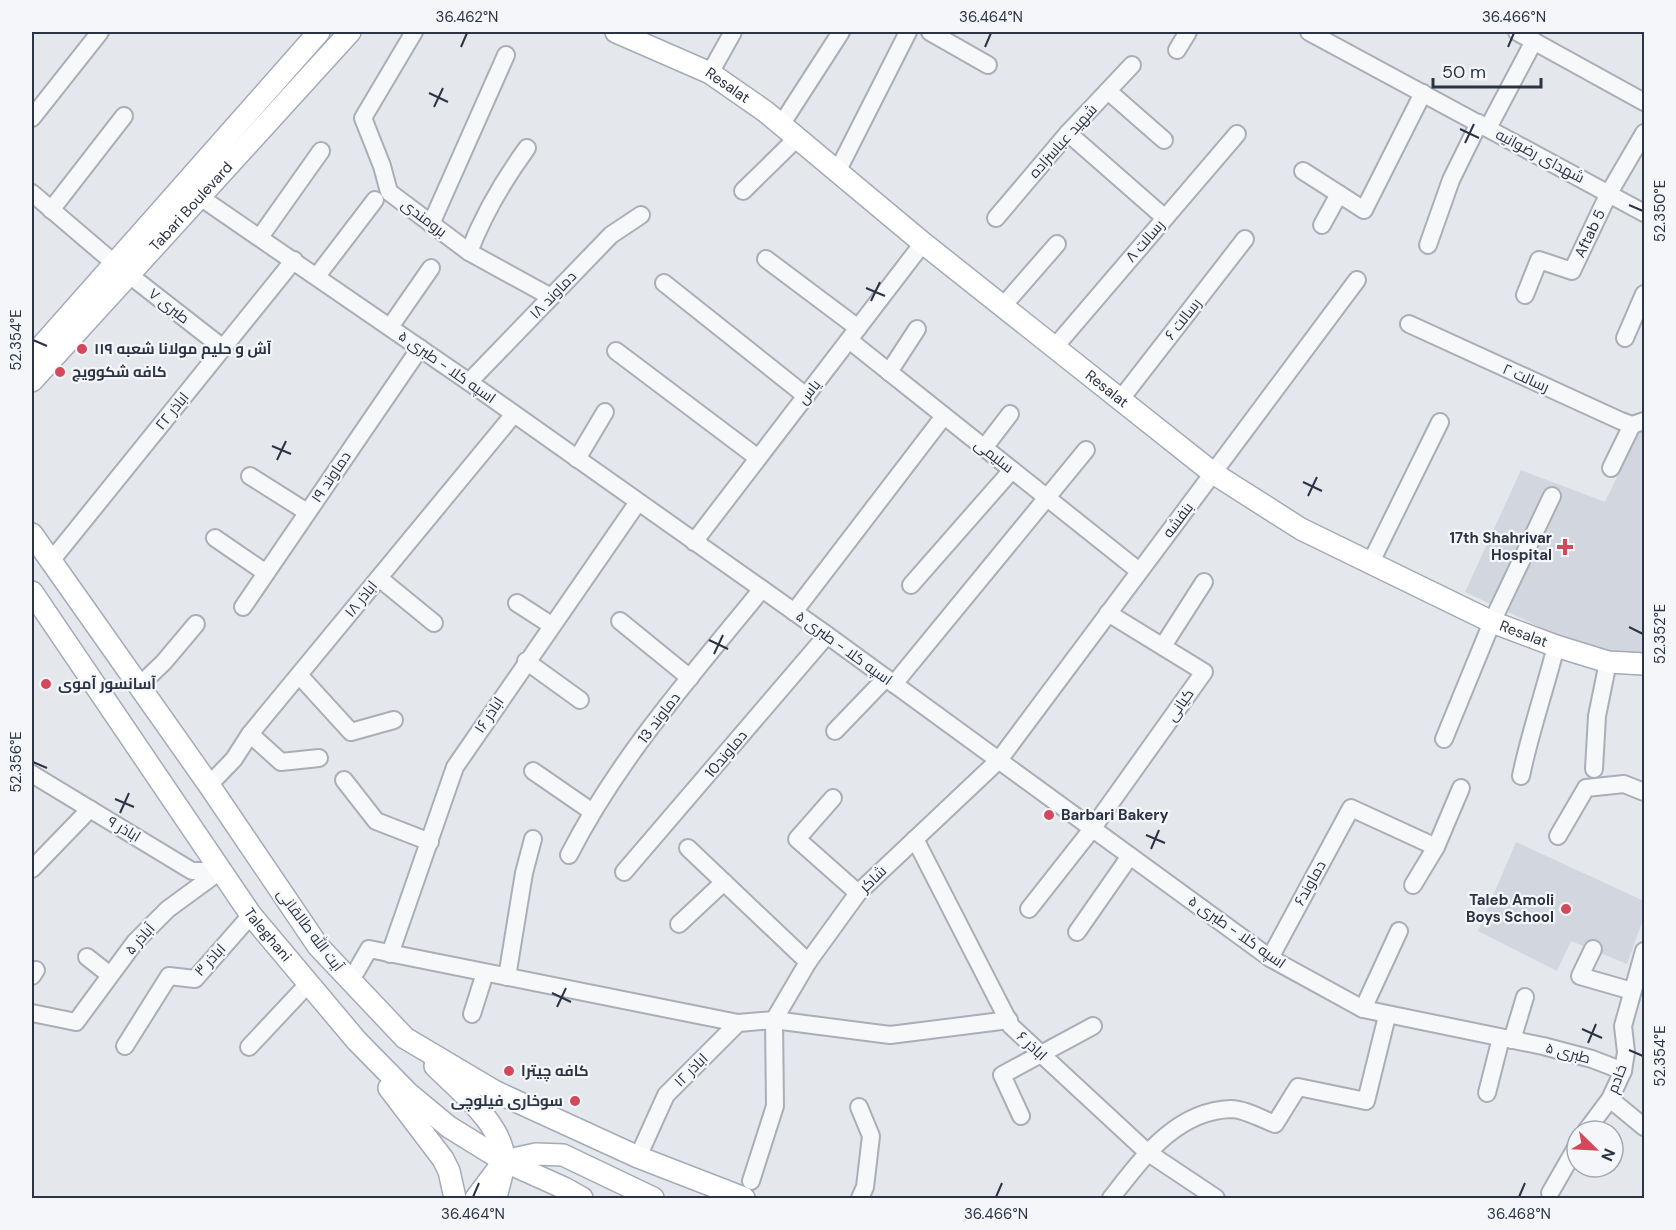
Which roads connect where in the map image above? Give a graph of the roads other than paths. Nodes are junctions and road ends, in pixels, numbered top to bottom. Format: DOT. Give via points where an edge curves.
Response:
graph roads {
  1 [pos="100,32"];
  2 [pos="319,32"];
  3 [pos="350,32"];
  4 [pos="414,32"];
  5 [pos="616,32"];
  6 [pos="733,32"];
  7 [pos="841,32"];
  8 [pos="908,32"];
  9 [pos="930,32"];
  10 [pos="1188,32"];
  11 [pos="1309,32"];
  12 [pos="1517,32"];
  13 [pos="638,36"];
  14 [pos="1534,41"];
  15 [pos="1177,50"];
  16 [pos="506,55"];
  17 [pos="988,65"];
  18 [pos="1132,65"];
  19 [pos="710,73"];
  20 [pos="1108,91"];
  21 [pos="1424,93"];
  22 [pos="1644,102"];
  23 [pos="124,116"];
  24 [pos="32,118"];
  25 [pos="781,124"];
  26 [pos="1484,126"];
  27 [pos="1068,133"];
  28 [pos="1644,133"];
  29 [pos="1237,134"];
  30 [pos="797,138"];
  31 [pos="1164,140"];
  32 [pos="527,148"];
  33 [pos="321,151"];
  34 [pos="1303,171"];
  35 [pos="837,172"];
  36 [pos="743,191"];
  37 [pos="1609,193"];
  38 [pos="1339,194"];
  39 [pos="200,197"];
  40 [pos="375,200"];
  41 [pos="38,202"];
  42 [pos="1644,213"];
  43 [pos="641,214"];
  44 [pos="996,218"];
  45 [pos="1165,218"];
  46 [pos="431,224"];
  47 [pos="1322,225"];
  48 [pos="260,237"];
  49 [pos="1245,239"];
  50 [pos="923,243"];
  51 [pos="1057,244"];
  52 [pos="1428,245"];
  53 [pos="470,252"];
  54 [pos="766,258"];
  55 [pos="294,260"];
  56 [pos="431,268"];
  57 [pos="122,269"];
  58 [pos="317,276"];
  59 [pos="1357,280"];
  60 [pos="664,283"];
  61 [pos="1644,294"];
  62 [pos="1525,295"];
  63 [pos="551,297"];
  64 [pos="1002,307"];
  65 [pos="1409,324"];
  66 [pos="390,327"];
  67 [pos="917,329"];
  68 [pos="853,334"];
  69 [pos="1625,338"];
  70 [pos="223,348"];
  71 [pos="420,348"];
  72 [pos="1054,348"];
  73 [pos="616,351"];
  74 [pos="32,357"];
  75 [pos="889,372"];
  76 [pos="32,381"];
  77 [pos="470,382"];
  78 [pos="806,396"];
  79 [pos="1120,400"];
  80 [pos="605,412"];
  81 [pos="514,414"];
  82 [pos="1010,414"];
  83 [pos="944,416"];
  84 [pos="1440,422"];
  85 [pos="1638,423"];
  86 [pos="984,448"];
  87 [pos="1086,450"];
  88 [pos="758,458"];
  89 [pos="577,459"];
  90 [pos="1611,468"];
  91 [pos="1012,470"];
  92 [pos="1213,473"];
  93 [pos="250,476"];
  94 [pos="1551,496"];
  95 [pos="1047,498"];
  96 [pos="638,502"];
  97 [pos="307,512"];
  98 [pos="32,534"];
  99 [pos="214,538"];
  100 [pos="694,542"];
  101 [pos="51,561"];
  102 [pos="1370,564"];
  103 [pos="1139,572"];
  104 [pos="266,573"];
  105 [pos="379,578"];
  106 [pos="1204,582"];
  107 [pos="911,585"];
  108 [pos="762,589"];
  109 [pos="33,598"];
  110 [pos="518,603"];
  111 [pos="243,607"];
  112 [pos="794,612"];
  113 [pos="1108,613"];
  114 [pos="620,621"];
  115 [pos="1492,622"];
  116 [pos="434,623"];
  117 [pos="196,624"];
  118 [pos="551,625"];
  119 [pos="827,635"];
  120 [pos="1164,646"];
  121 [pos="1556,646"];
  122 [pos="526,661"];
  123 [pos="1608,662"];
  124 [pos="1644,664"];
  125 [pos="299,675"];
  126 [pos="690,678"];
  127 [pos="890,681"];
  128 [pos="139,686"];
  129 [pos="580,700"];
  130 [pos="394,720"];
  131 [pos="835,731"];
  132 [pos="250,734"];
  133 [pos="1444,740"];
  134 [pos="319,758"];
  135 [pos="999,760"];
  136 [pos="1594,769"];
  137 [pos="533,771"];
  138 [pos="32,774"];
  139 [pos="1521,776"];
  140 [pos="344,780"];
  141 [pos="209,785"];
  142 [pos="1461,788"];
  143 [pos="1644,792"];
  144 [pos="833,798"];
  145 [pos="90,808"];
  146 [pos="591,811"];
  147 [pos="1092,829"];
  148 [pos="1558,836"];
  149 [pos="533,839"];
  150 [pos="915,839"];
  151 [pos="429,842"];
  152 [pos="1436,847"];
  153 [pos="688,848"];
  154 [pos="569,855"];
  155 [pos="1130,856"];
  156 [pos="32,868"];
  157 [pos="220,870"];
  158 [pos="624,872"];
  159 [pos="724,882"];
  160 [pos="1413,885"];
  161 [pos="858,893"];
  162 [pos="1029,909"];
  163 [pos="251,915"];
  164 [pos="679,924"];
  165 [pos="1399,931"];
  166 [pos="1077,932"];
  167 [pos="1593,950"];
  168 [pos="1644,951"];
  169 [pos="390,954"];
  170 [pos="87,957"];
  171 [pos="1270,958"];
  172 [pos="808,962"];
  173 [pos="485,973"];
  174 [pos="110,975"];
  175 [pos="507,977"];
  176 [pos="350,982"];
  177 [pos="309,983"];
  178 [pos="1632,991"];
  179 [pos="1525,997"];
  180 [pos="1363,1009"];
  181 [pos="32,1013"];
  182 [pos="472,1014"];
  183 [pos="1387,1016"];
  184 [pos="774,1020"];
  185 [pos="1009,1020"];
  186 [pos="738,1023"];
  187 [pos="1093,1026"];
  188 [pos="405,1038"];
  189 [pos="1507,1039"];
  190 [pos="356,1040"];
  191 [pos="125,1046"];
  192 [pos="249,1047"];
  193 [pos="1041,1055"];
  194 [pos="1623,1071"];
  195 [pos="460,1090"];
  196 [pos="1487,1093"];
  197 [pos="1610,1099"];
  198 [pos="859,1107"];
  199 [pos="434,1115"];
  200 [pos="1021,1116"];
  201 [pos="1595,1119"];
  202 [pos="1644,1127"];
  203 [pos="1148,1152"];
  204 [pos="638,1157"];
  205 [pos="575,1160"];
  206 [pos="504,1161"];
  207 [pos="1565,1167"];
  208 [pos="747,1190"];
  209 [pos="573,1193"];
  210 [pos="1550,1193"];
  211 [pos="455,1198"];
  212 [pos="476,1198"];
  213 [pos="496,1198"];
  214 [pos="653,1198"];
  215 [pos="860,1198"];
  216 [pos="1112,1198"];
  217 [pos="1216,1198"];
  1 -- 24 [label="street"];
  2 -- 57 [label="main road, Tabari Boulevard"];
  3 -- 39 [label="main road, Tabari Boulevard"];
  4 -- 46 [label="street, برومندی" via="363,118 390,192"];
  5 -- 13 [label="main road, Resalat"];
  6 -- 19 [label="street"];
  7 -- 25 [label="street"];
  8 -- 35 [label="street"];
  9 -- 17 [label="street"];
  10 -- 15 [label="street"];
  11 -- 21 [label="street, شهدای رضوانیه"];
  12 -- 14 [label="street"];
  13 -- 19 [label="main road, Resalat"];
  14 -- 22 [label="street"];
  14 -- 26 [label="street"];
  16 -- 46 [label="street"];
  18 -- 20 [label="street, شهید عباسزاده"];
  19 -- 25 [label="main road, Resalat"];
  20 -- 27 [label="street, شهید عباسزاده"];
  20 -- 31 [label="street"];
  21 -- 26 [label="street, شهدای رضوانیه"];
  21 -- 38 [label="street" via="1364,210"];
  23 -- 41 [label="street"];
  25 -- 30 [label="main road, Resalat"];
  26 -- 37 [label="street, شهدای رضوانیه"];
  26 -- 52 [label="street" via="1451,180"];
  27 -- 44 [label="street, شهید عباسزاده"];
  27 -- 45 [label="street"];
  28 -- 37 [label="street, Aftab 5"];
  29 -- 45 [label="street, رسالت ۸"];
  30 -- 35 [label="main road, Resalat"];
  30 -- 36 [label="street"];
  32 -- 53 [label="street" via="499,188"];
  33 -- 48 [label="street"];
  34 -- 38 [label="street"];
  35 -- 50 [label="main road, Resalat"];
  37 -- 42 [label="street, شهدای رضوانیه"];
  37 -- 62 [label="street, Aftab 5" via="1572,271 1539,260"];
  38 -- 47 [label="street"];
  39 -- 48 [label="street, اسپه کلا - طبری ۵"];
  39 -- 57 [label="main road, Tabari Boulevard"];
  40 -- 58 [label="street"];
  41 -- 57 [label="street, طبری ۷"];
  43 -- 63 [label="street, دماوند ۱۸" via="611,236"];
  45 -- 72 [label="street, رسالت ۸"];
  46 -- 53 [label="street, برومندی"];
  48 -- 55 [label="street, اسپه کلا - طبری ۵"];
  49 -- 79 [label="street, رسالت ۶"];
  50 -- 64 [label="main road, Resalat"];
  50 -- 68 [label="street, یاس"];
  51 -- 64 [label="street"];
  53 -- 63 [label="street, برومندی"];
  54 -- 68 [label="street, سلیمی"];
  55 -- 58 [label="street, اسپه کلا - طبری ۵"];
  55 -- 70 [label="street, اباذر ۲۲"];
  56 -- 66 [label="street"];
  57 -- 70 [label="street, طبری ۷"];
  57 -- 74 [label="main road, Tabari Boulevard"];
  57 -- 76 [label="main road, Tabari Boulevard"];
  58 -- 66 [label="street, اسپه کلا - طبری ۵"];
  59 -- 92 [label="street, بنفشه"];
  60 -- 78 [label="street"];
  61 -- 69 [label="street"];
  63 -- 77 [label="street, دماوند ۱۸"];
  64 -- 72 [label="main road, Resalat"];
  65 -- 85 [label="street, رسالت ۲"];
  66 -- 71 [label="street, اسپه کلا - طبری ۵"];
  67 -- 75 [label="street"];
  68 -- 75 [label="street, سلیمی"];
  68 -- 78 [label="street, یاس"];
  70 -- 101 [label="street, اباذر ۲۲"];
  71 -- 77 [label="street, اسپه کلا - طبری ۵"];
  71 -- 97 [label="street, دماوند ۱۹"];
  72 -- 79 [label="main road, Resalat"];
  73 -- 88 [label="street"];
  75 -- 83 [label="street, سلیمی"];
  77 -- 81 [label="street, اسپه کلا - طبری ۵"];
  78 -- 88 [label="street, یاس"];
  79 -- 92 [label="main road, Resalat"];
  80 -- 89 [label="street"];
  81 -- 89 [label="street, اسپه کلا - طبری ۵"];
  81 -- 105 [label="street, اباذر ۱۸"];
  82 -- 86 [label="street"];
  83 -- 86 [label="street, سلیمی"];
  83 -- 112 [label="street"];
  84 -- 102 [label="street"];
  85 -- 90 [label="street"];
  86 -- 91 [label="street, سلیمی"];
  87 -- 95 [label="street"];
  88 -- 100 [label="street, یاس"];
  89 -- 96 [label="street, اسپه کلا - طبری ۵"];
  91 -- 95 [label="street, سلیمی"];
  91 -- 107 [label="street"];
  92 -- 102 [label="main road, Resalat" via="1301,529"];
  92 -- 103 [label="street, بنفشه"];
  93 -- 97 [label="street"];
  94 -- 115 [label="street"];
  95 -- 103 [label="street, سلیمی"];
  95 -- 127 [label="street"];
  96 -- 100 [label="street, اسپه کلا - طبری ۵"];
  96 -- 118 [label="street, اباذر ۱۶"];
  97 -- 104 [label="street, دماوند ۱۹"];
  98 -- 101 [label="main road, آیت الله طالقانی"];
  99 -- 104 [label="street"];
  100 -- 108 [label="street, اسپه کلا - طبری ۵"];
  101 -- 128 [label="main road, آیت الله طالقانی"];
  102 -- 115 [label="main road, Resalat"];
  103 -- 113 [label="street, بنفشه"];
  104 -- 111 [label="street, دماوند ۱۹"];
  105 -- 116 [label="street"];
  105 -- 125 [label="street, اباذر ۱۸"];
  106 -- 120 [label="street"];
  108 -- 112 [label="street, اسپه کلا - طبری ۵"];
  108 -- 126 [label="street, دماوند 13"];
  109 -- 157 [label="main road, Taleghani"];
  110 -- 118 [label="street"];
  112 -- 119 [label="street, اسپه کلا - طبری ۵"];
  113 -- 120 [label="street, کیانی"];
  113 -- 135 [label="street, بنفشه"];
  114 -- 126 [label="street"];
  115 -- 121 [label="main road, Resalat"];
  115 -- 133 [label="street"];
  117 -- 128 [label="street"];
  118 -- 122 [label="street, اباذر ۱۶"];
  119 -- 127 [label="street, اسپه کلا - طبری ۵"];
  119 -- 158 [label="street, دماوند10"];
  120 -- 147 [label="street, کیانی" via="1204,672"];
  121 -- 123 [label="main road, Resalat"];
  121 -- 139 [label="street" via="1545,693 1531,727"];
  122 -- 129 [label="street"];
  122 -- 151 [label="street, اباذر ۱۶" via="455,767"];
  123 -- 124 [label="main road, Resalat"];
  123 -- 136 [label="street"];
  125 -- 130 [label="street" via="351,732"];
  125 -- 132 [label="street, اباذر ۱۸"];
  126 -- 146 [label="street, دماوند 13"];
  127 -- 131 [label="street"];
  127 -- 135 [label="street, اسپه کلا - طبری ۵"];
  128 -- 141 [label="main road, آیت الله طالقانی"];
  132 -- 134 [label="street" via="281,762"];
  132 -- 141 [label="street, اباذر ۱۸" via="234,759"];
  135 -- 147 [label="street, اسپه کلا - طبری ۵"];
  135 -- 150 [label="street, شاکر"];
  137 -- 146 [label="street"];
  138 -- 145 [label="street, اباذر ۹"];
  140 -- 151 [label="street" via="376,821"];
  141 -- 176 [label="main road, آیت الله طالقانی" via="318,946"];
  142 -- 152 [label="street"];
  143 -- 148 [label="street" via="1624,784 1586,788"];
  144 -- 161 [label="street" via="797,839"];
  145 -- 156 [label="street"];
  145 -- 157 [label="street, اباذر ۹" via="192,871"];
  146 -- 154 [label="street, دماوند 13"];
  147 -- 155 [label="street, اسپه کلا - طبری ۵"];
  147 -- 162 [label="street"];
  149 -- 175 [label="street"];
  150 -- 161 [label="street, شاکر"];
  150 -- 185 [label="street, اباذر ۶"];
  151 -- 169 [label="street, اباذر ۱۶"];
  152 -- 160 [label="street"];
  152 -- 171 [label="street, دماوند۶" via="1351,808"];
  153 -- 159 [label="street"];
  155 -- 166 [label="street"];
  155 -- 171 [label="street, اسپه کلا - طبری ۵"];
  157 -- 163 [label="main road, Taleghani"];
  157 -- 174 [label="street, آباذر ۵" via="168,909 135,942"];
  159 -- 164 [label="street"];
  159 -- 172 [label="street"];
  161 -- 172 [label="street, شاکر"];
  163 -- 177 [label="main road, Taleghani"];
  163 -- 191 [label="street, اباذر ۳" via="195,979 169,976"];
  165 -- 180 [label="street"];
  167 -- 178 [label="street" via="1580,976"];
  168 -- 178 [label="street, خادم"];
  169 -- 173 [label="street"];
  169 -- 176 [label="street" via="369,950"];
  170 -- 174 [label="street"];
  171 -- 180 [label="street, اسپه کلا - طبری ۵"];
  172 -- 184 [label="street, شاکر"];
  173 -- 175 [label="street"];
  173 -- 182 [label="street"];
  174 -- 181 [label="street, آباذر ۵" via="76,1022"];
  175 -- 186 [label="street"];
  176 -- 188 [label="main road, آیت الله طالقانی"];
  177 -- 190 [label="main road, Taleghani"];
  177 -- 192 [label="street"];
  178 -- 194 [label="street, خادم" via="1623,1026"];
  179 -- 189 [label="street"];
  180 -- 183 [label="street, اسپه کلا - طبری ۵"];
  183 -- 189 [label="street, اسپه کلا - طبری ۵"];
  183 -- 203 [label="street" via="1366,1101 1298,1087 1275,1124 1232,1109 1192,1117"];
  184 -- 185 [label="street" via="890,1035"];
  184 -- 186 [label="street"];
  184 -- 208 [label="street" via="775,1106"];
  185 -- 193 [label="street, اباذر ۶"];
  186 -- 204 [label="street, اباذر ۱۲" via="666,1095"];
  187 -- 193 [label="street"];
  188 -- 195 [label="main road"];
  188 -- 204 [label="main road, آیت الله طالقانی" via="496,1092"];
  189 -- 194 [label="street, طبری ۵" via="1582,1056"];
  189 -- 196 [label="street"];
  190 -- 199 [label="main road, Taleghani"];
  190 -- 211 [label="main road" via="443,1159"];
  193 -- 200 [label="street" via="1002,1076"];
  193 -- 203 [label="street, اباذر ۶"];
  194 -- 197 [label="street, خادم"];
  195 -- 199 [label="main road" via="462,1101 457,1111 446,1118"];
  195 -- 206 [label="main road" via="494,1131"];
  197 -- 201 [label="street, خادم"];
  197 -- 202 [label="street"];
  198 -- 215 [label="street" via="871,1136 865,1187"];
  199 -- 206 [label="main road, Taleghani"];
  203 -- 216 [label="street"];
  203 -- 217 [label="street, اباذر ۶"];
  204 -- 208 [label="main road, آیت الله طالقانی"];
  205 -- 206 [label="main road" via="563,1155 536,1154"];
  205 -- 209 [label="main road" via="565,1162 558,1170 558,1180"];
  205 -- 214 [label="main road"];
  206 -- 209 [label="main road, Taleghani"];
  206 -- 212 [label="main road"];
  206 -- 213 [label="main road"];
  207 -- 210 [label="street"];
}
